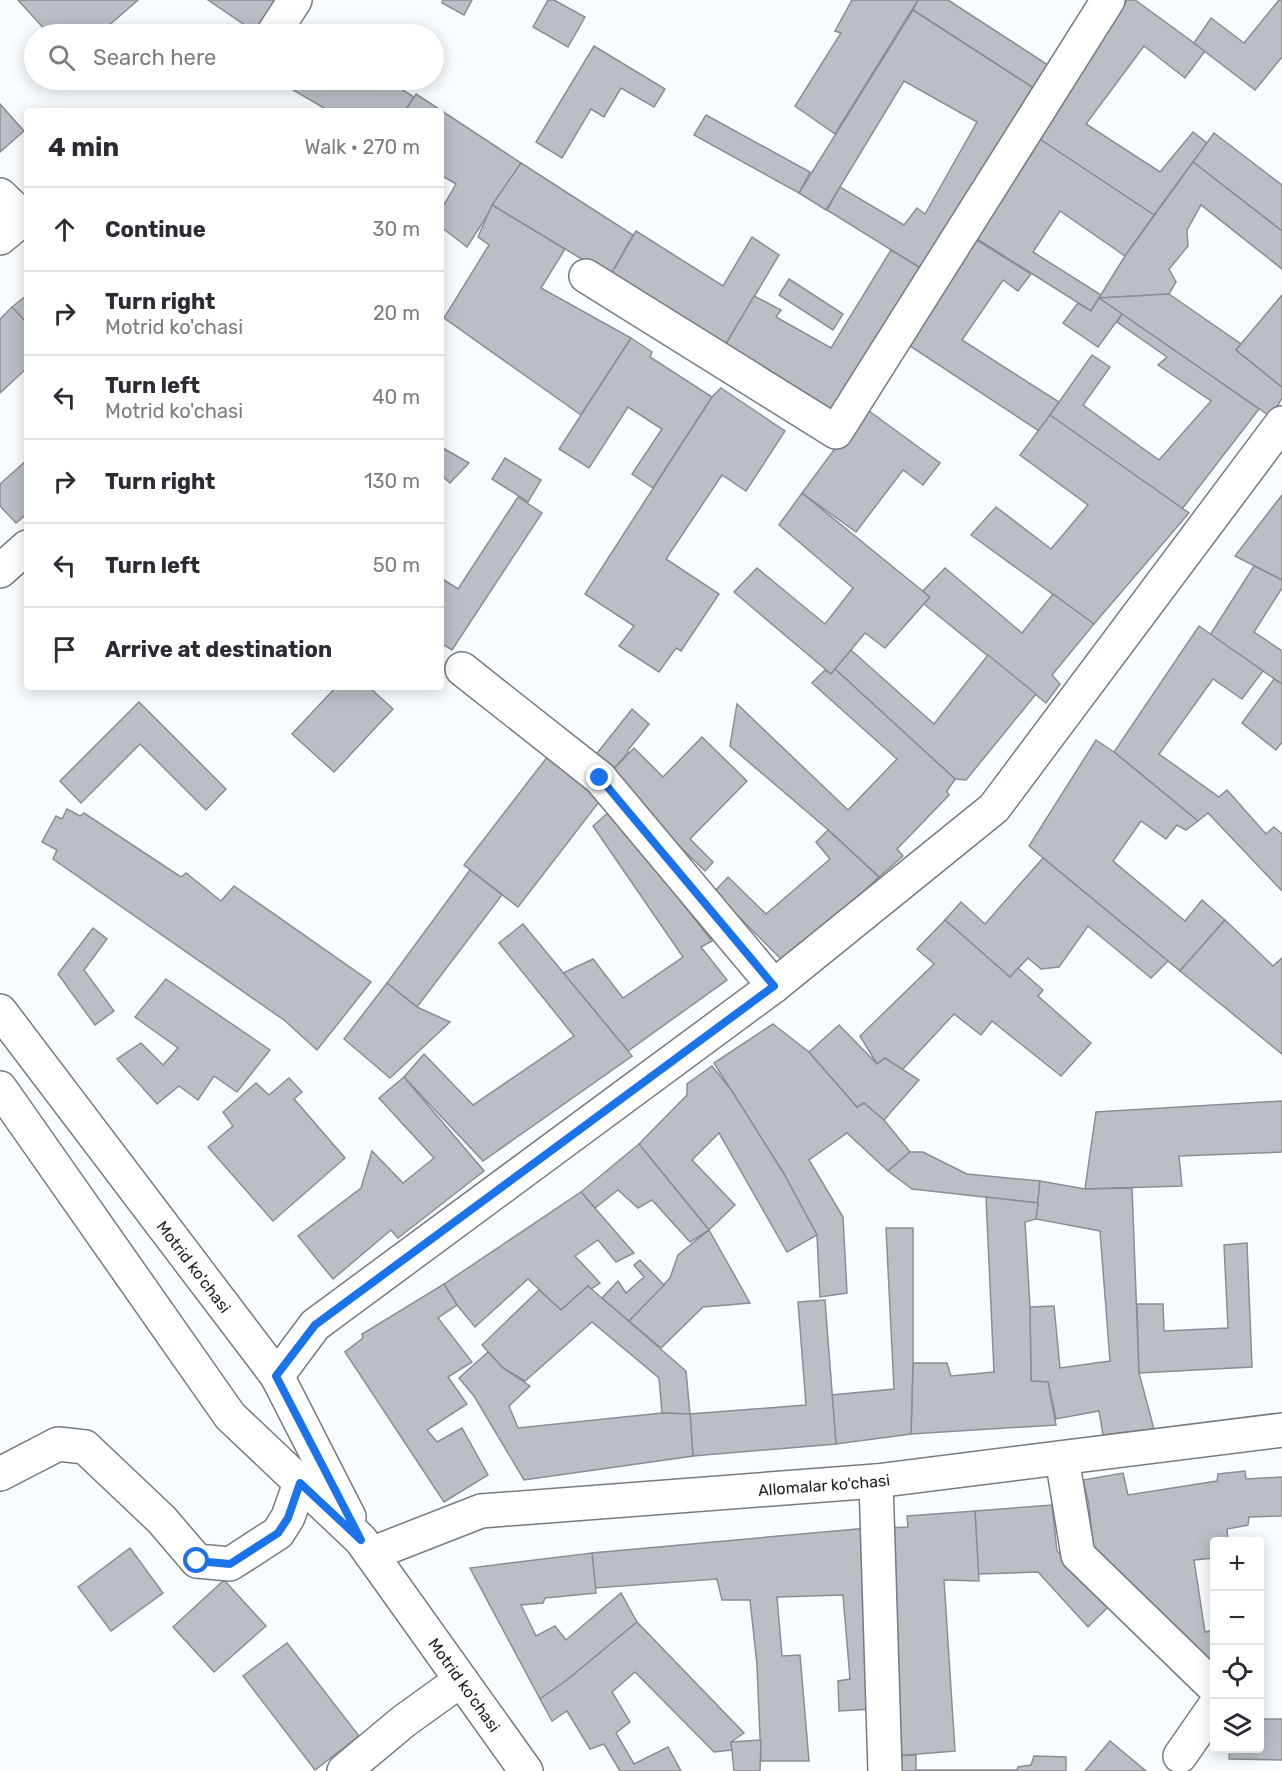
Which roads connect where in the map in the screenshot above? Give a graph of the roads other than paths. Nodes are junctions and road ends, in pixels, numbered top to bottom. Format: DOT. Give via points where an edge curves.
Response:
graph roads {
  1 [pos="295,0"];
  2 [pos="1108,0"];
  3 [pos="279,24"];
  4 [pos="0,195"];
  5 [pos="0,238"];
  6 [pos="586,276"];
  7 [pos="1282,423"];
  8 [pos="24,550"];
  9 [pos="0,571"];
  10 [pos="462,669"];
  11 [pos="774,986"];
  12 [pos="0,1011"];
  13 [pos="0,1088"];
  14 [pos="276,1376"];
  15 [pos="1282,1430"];
  16 [pos="1062,1458"];
  17 [pos="0,1474"];
  18 [pos="876,1481"];
  19 [pos="300,1483"];
  20 [pos="366,1547"];
  21 [pos="462,1680"];
  22 [pos="1210,1682"];
  23 [pos="1210,1714"];
  24 [pos="1180,1756"];
  25 [pos="344,1771"];
  26 [pos="526,1771"];
  27 [pos="885,1771"];
  1 -- 3 [label="street"];
  2 -- 6 [label="street" via="836,432"];
  4 -- 5 [label="street" via="24,218"];
  7 -- 11 [label="street" via="994,808"];
  8 -- 9 [label="street"];
  10 -- 11 [label="street" via="600,778"];
  11 -- 14 [label="street" via="315,1325"];
  12 -- 14 [label="street, Motrid ko'chasi"];
  13 -- 19 [label="street, Motrid ko'chasi" via="230,1416"];
  14 -- 20 [label="street, Motrid ko'chasi"];
  15 -- 16 [label="street, Allomalar ko'chasi"];
  16 -- 18 [label="street, Allomalar ko'chasi"];
  16 -- 22 [label="street" via="1078,1556"];
  17 -- 19 [label="street" via="58,1444 85,1447 162,1520 197,1561 230,1564 278,1533 288,1518"];
  18 -- 20 [label="street, Allomalar ko'chasi" via="481,1511"];
  18 -- 27 [label="street"];
  19 -- 20 [label="street, Motrid ko'chasi"];
  20 -- 21 [label="street, Motrid ko'chasi"];
  21 -- 25 [label="street"];
  21 -- 26 [label="street, Motrid ko'chasi"];
  23 -- 24 [label="street"];
}
